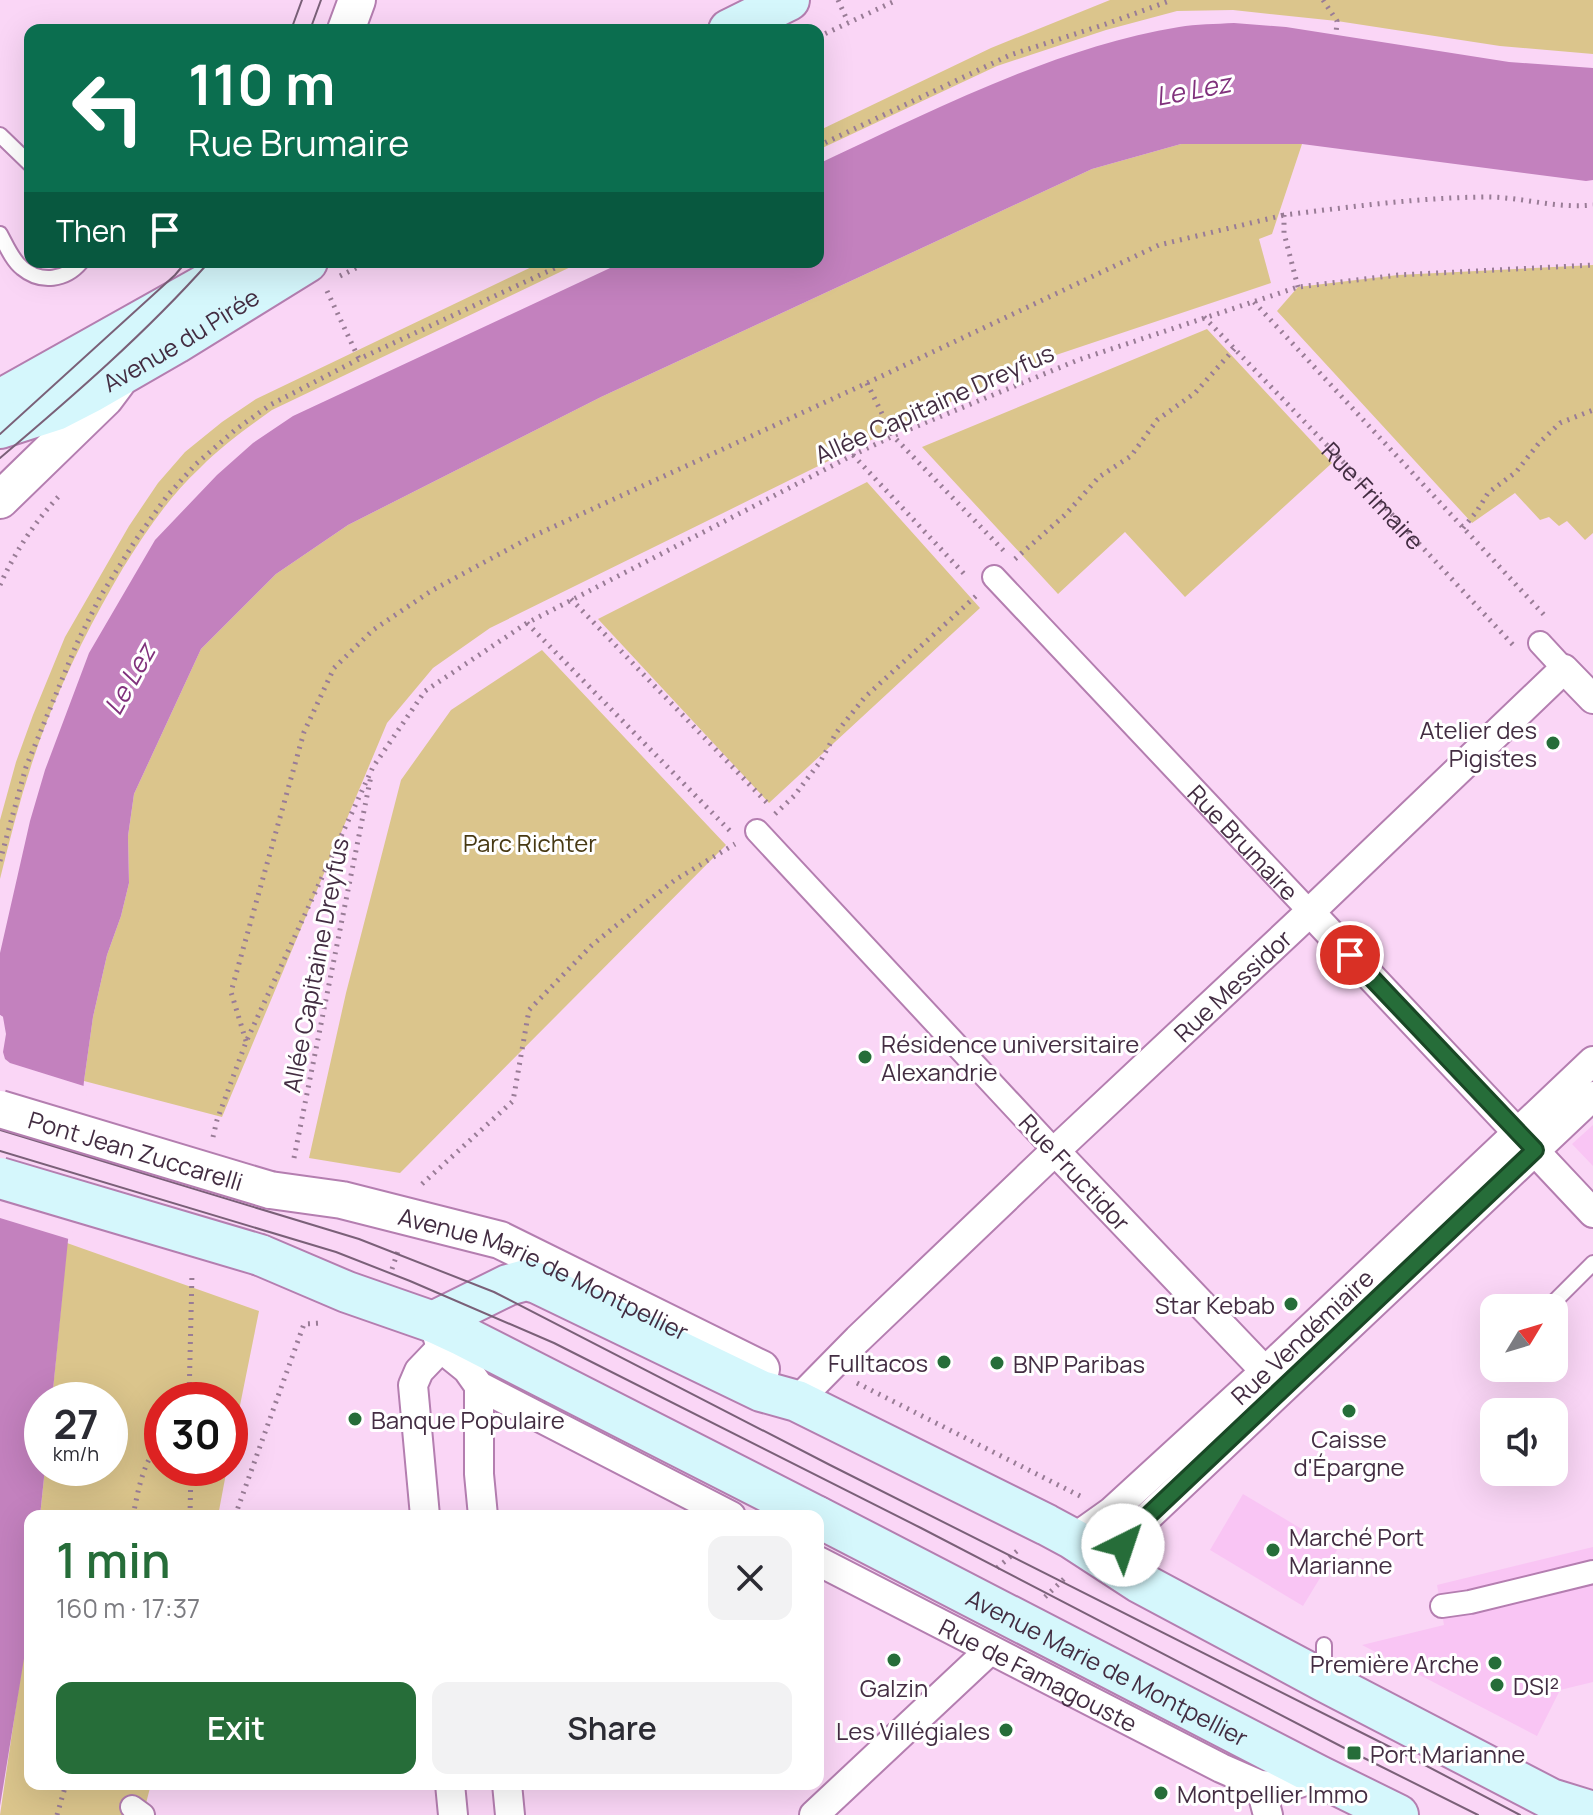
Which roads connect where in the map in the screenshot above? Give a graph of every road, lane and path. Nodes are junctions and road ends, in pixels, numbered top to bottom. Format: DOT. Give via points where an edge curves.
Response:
graph roads {
  1 [pos="357,0"];
  2 [pos="789,0"];
  3 [pos="838,0"];
  4 [pos="897,0"];
  5 [pos="1172,0"];
  6 [pos="1323,0"];
  7 [pos="848,22"];
  8 [pos="348,24"];
  9 [pos="741,24"];
  10 [pos="824,34"];
  11 [pos="1336,34"];
  12 [pos="0,135"];
  13 [pos="824,143"];
  14 [pos="24,158"];
  15 [pos="1593,205"];
  16 [pos="1284,215"];
  17 [pos="0,234"];
  18 [pos="1593,265"];
  19 [pos="76,268"];
  20 [pos="235,268"];
  21 [pos="555,268"];
  22 [pos="321,271"];
  23 [pos="1298,287"];
  24 [pos="332,301"];
  25 [pos="1254,302"];
  26 [pos="1204,317"];
  27 [pos="359,359"];
  28 [pos="123,375"];
  29 [pos="867,383"];
  30 [pos="0,400"];
  31 [pos="1593,410"];
  32 [pos="0,428"];
  33 [pos="893,436"];
  34 [pos="853,455"];
  35 [pos="63,491"];
  36 [pos="0,500"];
  37 [pos="1463,528"];
  38 [pos="1013,561"];
  39 [pos="987,584"];
  40 [pos="0,585"];
  41 [pos="571,599"];
  42 [pos="527,623"];
  43 [pos="1540,643"];
  44 [pos="1564,669"];
  45 [pos="1593,699"];
  46 [pos="373,767"];
  47 [pos="757,831"];
  48 [pos="0,861"];
  49 [pos="1310,912"];
  50 [pos="246,1042"];
  51 [pos="1593,1061"];
  52 [pos="1593,1096"];
  53 [pos="0,1109"];
  54 [pos="217,1120"];
  55 [pos="1527,1142"];
  56 [pos="1055,1151"];
  57 [pos="0,1178"];
  58 [pos="281,1180"];
  59 [pos="411,1205"];
  60 [pos="1593,1213"];
  61 [pos="1593,1263"];
  62 [pos="1562,1294"];
  63 [pos="190,1295"];
  64 [pos="381,1304"];
  65 [pos="328,1322"];
  66 [pos="437,1335"];
  67 [pos="832,1366"];
  68 [pos="1265,1371"];
  69 [pos="189,1382"];
  70 [pos="479,1386"];
  71 [pos="797,1401"];
  72 [pos="144,1473"];
  73 [pos="191,1486"];
  74 [pos="1080,1497"];
  75 [pos="134,1510"];
  76 [pos="190,1510"];
  77 [pos="237,1510"];
  78 [pos="424,1510"];
  79 [pos="482,1510"];
  80 [pos="719,1510"];
  81 [pos="803,1510"];
  82 [pos="824,1521"];
  83 [pos="1085,1558"];
  84 [pos="824,1564"];
  85 [pos="1593,1572"];
  86 [pos="1442,1606"];
  87 [pos="1020,1621"];
  88 [pos="990,1650"];
  89 [pos="1319,1776"];
  90 [pos="1260,1785"];
  91 [pos="64,1790"];
  92 [pos="451,1790"];
  93 [pos="508,1790"];
  94 [pos="1593,1812"];
  95 [pos="57,1815"];
  96 [pos="453,1815"];
  97 [pos="510,1815"];
  98 [pos="814,1815"];
  99 [pos="1268,1815"];
  100 [pos="1398,1815"];
  1 -- 8 [label="street"];
  2 -- 9 [label="main road"];
  3 -- 7 [label="path"];
  4 -- 7 [label="path"];
  5 -- 13 [label="path" via="1010,55"];
  6 -- 11 [label="path" via="1337,21"];
  7 -- 10 [label="path"];
  12 -- 14 [label="lane"];
  15 -- 16 [label="path" via="1486,197"];
  16 -- 23 [label="path"];
  16 -- 29 [label="path" via="1159,245"];
  17 -- 19 [label="lane" via="22,269 34,275 65,276"];
  18 -- 23 [label="path, Allée Capitaine Dreyfus" via="1398,275"];
  20 -- 30 [label="main road, Avenue du Pirée"];
  21 -- 27 [label="path"];
  22 -- 28 [label="main road, Avenue du Pirée"];
  23 -- 25 [label="path, Allée Capitaine Dreyfus"];
  24 -- 27 [label="path"];
  25 -- 26 [label="path, Allée Capitaine Dreyfus"];
  25 -- 37 [label="path"];
  26 -- 33 [label="path, Allée Capitaine Dreyfus" via="1078,360"];
  26 -- 43 [label="path, Rue Frimaire" via="1525,658"];
  27 -- 48 [label="path" via="270,405 196,464 167,496 100,597 77,643 26,767"];
  28 -- 32 [label="main road" via="56,410"];
  28 -- 36 [label="street, Avenue du Pirée"];
  29 -- 33 [label="path"];
  29 -- 50 [label="path" via="529,538 419,599 373,630 334,668 304,732 231,992"];
  31 -- 37 [label="path" via="1560,423 1516,472 1488,493"];
  33 -- 34 [label="path, Allée Capitaine Dreyfus"];
  33 -- 38 [label="path"];
  34 -- 39 [label="path"];
  34 -- 41 [label="path, Allée Capitaine Dreyfus"];
  35 -- 40 [label="path" via="12,559"];
  37 -- 43 [label="path, Rue Frimaire" via="1555,627"];
  39 -- 49 [label="street, Rue Brumaire"];
  41 -- 42 [label="path, Allée Capitaine Dreyfus"];
  41 -- 47 [label="path" via="777,813"];
  42 -- 46 [label="path, Allée Capitaine Dreyfus" via="425,691"];
  42 -- 59 [label="path" via="740,841 675,880 613,928 529,1010 513,1101"];
  43 -- 44 [label="street"];
  44 -- 45 [label="street"];
  44 -- 49 [label="street, Rue Messidor"];
  46 -- 50 [label="path, Allée Capitaine Dreyfus"];
  46 -- 58 [label="path, Allée Capitaine Dreyfus"];
  47 -- 56 [label="street, Rue Fructidor"];
  49 -- 55 [label="street, Rue Brumaire"];
  49 -- 56 [label="street, Rue Messidor"];
  50 -- 54 [label="path, Allée Capitaine Dreyfus"];
  51 -- 55 [label="street, Rue Vendémiaire"];
  52 -- 55 [label="street, Rue Vendémiaire"];
  53 -- 58 [label="street, Pont Jean Zuccarelli, bridge"];
  55 -- 60 [label="street, Rue Brumaire"];
  55 -- 68 [label="street, Rue Vendémiaire"];
  55 -- 83 [label="street, Rue Vendémiaire" via="1136,1528"];
  56 -- 67 [label="street, Rue Messidor"];
  56 -- 68 [label="street, Rue Fructidor"];
  57 -- 64 [label="main road, Avenue Marie de Montpellier, bridge" via="260,1255"];
  58 -- 59 [label="street, Avenue Marie de Montpellier" via="342,1200"];
  59 -- 64 [label="path"];
  59 -- 71 [label="street, Avenue Marie de Montpellier" via="500,1240 774,1376"];
  61 -- 62 [label="lane"];
  63 -- 69 [label="path"];
  64 -- 66 [label="main road, Avenue Marie de Montpellier"];
  65 -- 77 [label="path" via="304,1324"];
  66 -- 70 [label="street"];
  66 -- 71 [label="main road, Avenue Marie de Montpellier" via="508,1285 526,1280 761,1391"];
  66 -- 78 [label="street" via="413,1385"];
  66 -- 81 [label="main road, Avenue Marie de Montpellier" via="463,1336"];
  67 -- 71 [label="street, Rue Messidor"];
  67 -- 74 [label="path"];
  68 -- 83 [label="street, Rue Vendémiaire" via="1111,1512"];
  70 -- 79 [label="street"];
  70 -- 80 [label="street"];
  71 -- 83 [label="main road, Avenue Marie de Montpellier"];
  72 -- 75 [label="path"];
  73 -- 76 [label="path"];
  82 -- 87 [label="main road, Avenue Marie de Montpellier"];
  83 -- 87 [label="path"];
  83 -- 94 [label="main road, Avenue Marie de Montpellier" via="1324,1663 1551,1799"];
  84 -- 88 [label="street, Rue de Famagouste"];
  85 -- 86 [label="street"];
  87 -- 89 [label="main road, Avenue Marie de Montpellier"];
  88 -- 90 [label="street, Rue de Famagouste"];
  88 -- 98 [label="street"];
  89 -- 90 [label="street, Rue de Famagouste" via="1288,1787"];
  89 -- 100 [label="main road, Avenue Marie de Montpellier"];
  90 -- 99 [label="street"];
  91 -- 95 [label="path"];
  92 -- 96 [label="street"];
  93 -- 97 [label="street"];
}
